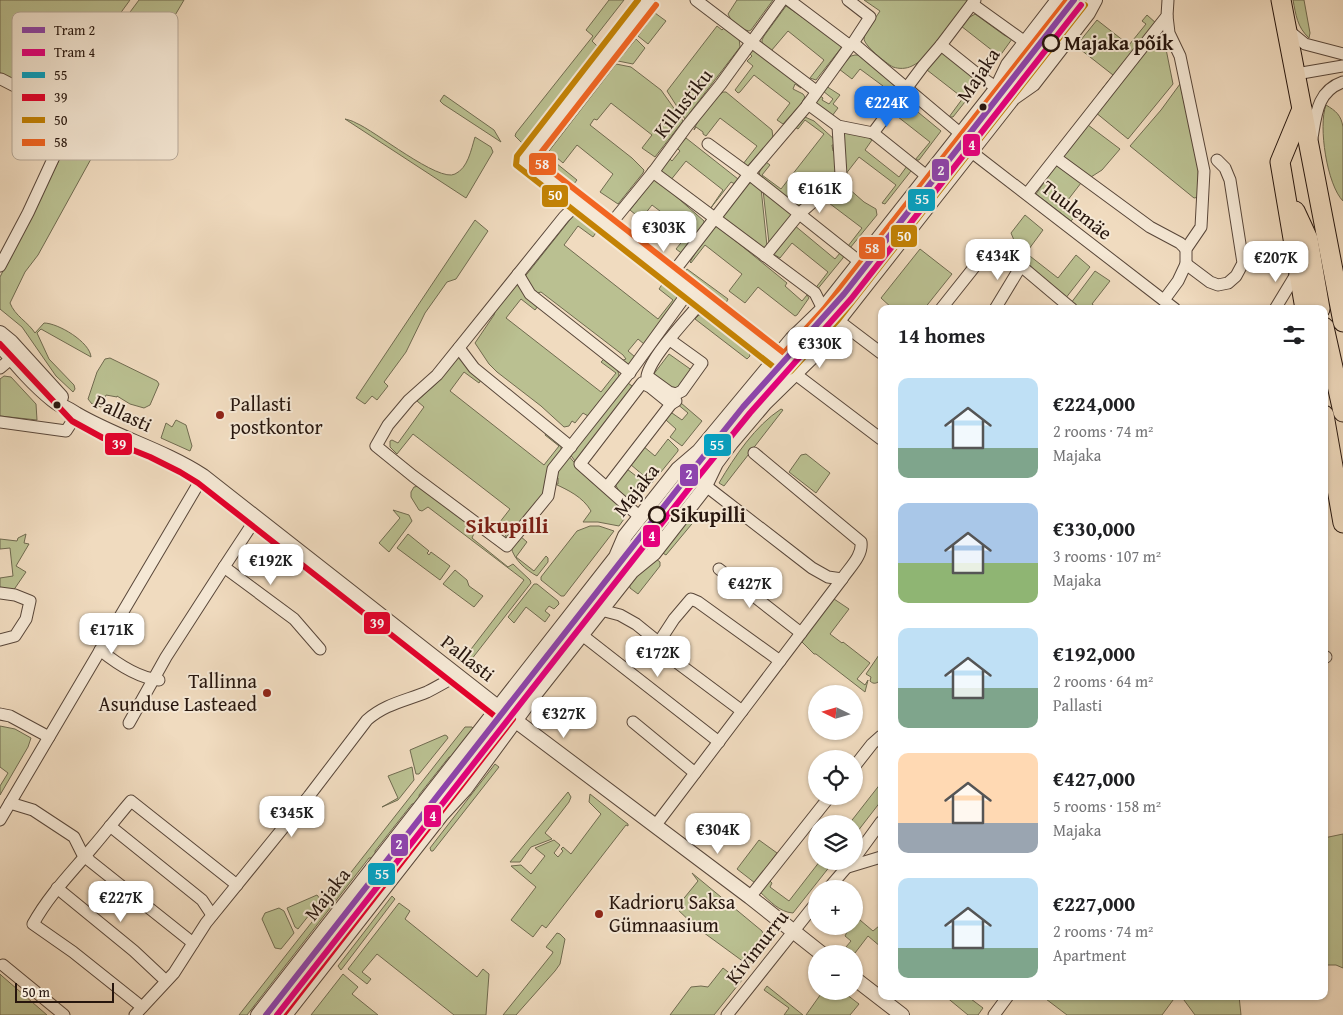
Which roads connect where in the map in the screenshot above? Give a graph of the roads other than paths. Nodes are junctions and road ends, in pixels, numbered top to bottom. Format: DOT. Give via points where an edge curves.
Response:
graph roads {
  1 [pos="649,0"];
  2 [pos="696,0"];
  3 [pos="782,0"];
  4 [pos="789,0"];
  5 [pos="848,0"];
  6 [pos="1058,0"];
  7 [pos="1094,0"];
  8 [pos="1168,0"];
  9 [pos="1282,0"];
  10 [pos="974,2"];
  11 [pos="1167,16"];
  12 [pos="1286,29"];
  13 [pos="753,42"];
  14 [pos="1025,42"];
  15 [pos="852,45"];
  16 [pos="941,45"];
  17 [pos="1343,54"];
  18 [pos="1343,66"];
  19 [pos="1296,74"];
  20 [pos="1343,82"];
  21 [pos="906,88"];
  22 [pos="997,88"];
  23 [pos="816,91"];
  24 [pos="808,104"];
  25 [pos="1302,110"];
  26 [pos="838,126"];
  27 [pos="872,133"];
  28 [pos="959,137"];
  29 [pos="708,144"];
  30 [pos="972,152"];
  31 [pos="1310,152"];
  32 [pos="1056,158"];
  33 [pos="53,160"];
  34 [pos="1217,160"];
  35 [pos="653,172"];
  36 [pos="749,174"];
  37 [pos="928,177"];
  38 [pos="1283,184"];
  39 [pos="943,189"];
  40 [pos="1027,194"];
  41 [pos="577,204"];
  42 [pos="799,214"];
  43 [pos="715,218"];
  44 [pos="609,226"];
  45 [pos="1186,250"];
  46 [pos="765,256"];
  47 [pos="860,262"];
  48 [pos="1186,264"];
  49 [pos="0,266"];
  50 [pos="1021,266"];
  51 [pos="1298,272"];
  52 [pos="518,274"];
  53 [pos="875,274"];
  54 [pos="671,275"];
  55 [pos="689,291"];
  56 [pos="1164,300"];
  57 [pos="702,301"];
  58 [pos="944,305"];
  59 [pos="997,305"];
  60 [pos="1067,305"];
  61 [pos="1170,305"];
  62 [pos="1277,305"];
  63 [pos="1304,305"];
  64 [pos="1319,305"];
  65 [pos="823,309"];
  66 [pos="838,321"];
  67 [pos="1343,322"];
  68 [pos="0,333"];
  69 [pos="670,340"];
  70 [pos="0,345"];
  71 [pos="1328,345"];
  72 [pos="459,348"];
  73 [pos="878,351"];
  74 [pos="15,355"];
  75 [pos="777,358"];
  76 [pos="0,368"];
  77 [pos="630,372"];
  78 [pos="794,373"];
  79 [pos="1343,412"];
  80 [pos="77,414"];
  81 [pos="0,422"];
  82 [pos="878,437"];
  83 [pos="1328,438"];
  84 [pos="571,447"];
  85 [pos="754,453"];
  86 [pos="203,476"];
  87 [pos="706,486"];
  88 [pos="607,487"];
  89 [pos="640,517"];
  90 [pos="258,519"];
  91 [pos="1343,523"];
  92 [pos="224,567"];
  93 [pos="719,569"];
  94 [pos="842,579"];
  95 [pos="0,593"];
  96 [pos="601,610"];
  97 [pos="801,633"];
  98 [pos="582,634"];
  99 [pos="0,640"];
  100 [pos="658,642"];
  101 [pos="320,649"];
  102 [pos="100,650"];
  103 [pos="780,661"];
  104 [pos="458,675"];
  105 [pos="156,680"];
  106 [pos="499,708"];
  107 [pos="742,711"];
  108 [pos="0,714"];
  109 [pos="516,721"];
  110 [pos="634,722"];
  111 [pos="129,723"];
  112 [pos="49,737"];
  113 [pos="878,739"];
  114 [pos="719,742"];
  115 [pos="863,756"];
  116 [pos="695,773"];
  117 [pos="10,803"];
  118 [pos="823,805"];
  119 [pos="1,816"];
  120 [pos="110,826"];
  121 [pos="655,826"];
  122 [pos="878,826"];
  123 [pos="863,846"];
  124 [pos="85,856"];
  125 [pos="878,858"];
  126 [pos="863,860"];
  127 [pos="844,870"];
  128 [pos="836,880"];
  129 [pos="237,885"];
  130 [pos="57,888"];
  131 [pos="750,897"];
  132 [pos="808,912"];
  133 [pos="212,915"];
  134 [pos="792,931"];
  135 [pos="193,943"];
  136 [pos="810,945"];
  137 [pos="3,965"];
  138 [pos="166,981"];
  139 [pos="863,985"];
  140 [pos="878,996"];
  141 [pos="883,1000"];
  142 [pos="1005,1000"];
  143 [pos="139,1011"];
  144 [pos="64,1015"];
  145 [pos="258,1015"];
  146 [pos="285,1015"];
  147 [pos="727,1015"];
  148 [pos="902,1015"];
  149 [pos="994,1015"];
  1 -- 41 [label="street" via="524,162"];
  2 -- 13 [label="street"];
  3 -- 13 [label="street, Killustiku"];
  4 -- 15 [label="street, Tuulemäe"];
  5 -- 15 [label="street" via="870,17"];
  6 -- 14 [label="street, Majaka"];
  7 -- 30 [label="street, Majaka" via="1088,14 1033,84 1014,98"];
  8 -- 11 [label="street"];
  9 -- 12 [label="highway"];
  10 -- 14 [label="street"];
  10 -- 16 [label="street"];
  11 -- 32 [label="street"];
  11 -- 45 [label="street" via="1169,33 1180,56 1204,171 1201,227"];
  12 -- 17 [label="street" via="1304,44"];
  12 -- 19 [label="highway"];
  13 -- 23 [label="street"];
  13 -- 35 [label="street, Killustiku"];
  14 -- 22 [label="street, Majaka"];
  15 -- 21 [label="street, Tuulemäe"];
  15 -- 23 [label="street"];
  16 -- 21 [label="street"];
  16 -- 22 [label="street"];
  18 -- 19 [label="street"];
  19 -- 25 [label="highway"];
  20 -- 31 [label="street" via="1327,91 1319,103"];
  21 -- 27 [label="street"];
  21 -- 28 [label="street, Tuulemäe"];
  22 -- 28 [label="street, Majaka"];
  23 -- 24 [label="street"];
  24 -- 26 [label="street"];
  24 -- 36 [label="street"];
  25 -- 31 [label="highway"];
  25 -- 38 [label="highway" via="1280,162"];
  26 -- 27 [label="street"];
  26 -- 42 [label="street" via="841,175"];
  27 -- 37 [label="street"];
  28 -- 30 [label="street, Tuulemäe"];
  28 -- 37 [label="street, Majaka"];
  29 -- 36 [label="street"];
  30 -- 39 [label="street, Majaka"];
  30 -- 40 [label="street, Tuulemäe"];
  31 -- 67 [label="highway"];
  32 -- 40 [label="street"];
  32 -- 45 [label="street"];
  33 -- 49 [label="street"];
  34 -- 48 [label="street" via="1230,180 1242,263 1232,280 1218,285"];
  35 -- 43 [label="street"];
  35 -- 44 [label="street, Killustiku"];
  36 -- 42 [label="street"];
  36 -- 43 [label="street"];
  37 -- 39 [label="street"];
  37 -- 47 [label="street, Majaka"];
  38 -- 51 [label="highway"];
  38 -- 64 [label="highway" via="1308,239"];
  39 -- 53 [label="street, Majaka"];
  40 -- 56 [label="street, Tuulemäe"];
  41 -- 44 [label="street"];
  41 -- 52 [label="street"];
  42 -- 46 [label="street"];
  42 -- 47 [label="street"];
  43 -- 46 [label="street"];
  43 -- 54 [label="street"];
  44 -- 54 [label="street"];
  45 -- 48 [label="street"];
  46 -- 65 [label="street" via="815,293"];
  47 -- 53 [label="street"];
  47 -- 65 [label="street, Majaka"];
  48 -- 56 [label="street"];
  50 -- 58 [label="street" via="991,246"];
  50 -- 59 [label="street"];
  50 -- 60 [label="street"];
  51 -- 62 [label="street"];
  51 -- 63 [label="highway"];
  52 -- 72 [label="street"];
  52 -- 77 [label="street" via="530,294"];
  53 -- 66 [label="street, Majaka"];
  54 -- 55 [label="street"];
  55 -- 57 [label="street"];
  55 -- 77 [label="street"];
  56 -- 61 [label="street, Tuulemäe"];
  57 -- 69 [label="street"];
  57 -- 75 [label="street"];
  65 -- 66 [label="street"];
  65 -- 75 [label="street, Majaka"];
  66 -- 73 [label="street"];
  66 -- 78 [label="street, Majaka" via="812,357"];
  68 -- 74 [label="street, Pallasti"];
  69 -- 69 [label="street" via="702,363 682,391 676,394 668,392 647,376"];
  70 -- 74 [label="street, Pallasti"];
  71 -- 79 [label="highway"];
  72 -- 84 [label="street" via="474,368"];
  72 -- 84 [label="street" via="409,400 376,446 507,546 548,496 553,470"];
  74 -- 76 [label="street"];
  74 -- 80 [label="street, Pallasti" via="29,380 54,401"];
  75 -- 78 [label="street"];
  75 -- 89 [label="street, Majaka" via="699,451 678,469"];
  77 -- 84 [label="street"];
  78 -- 82 [label="street"];
  78 -- 87 [label="street, Majaka" via="716,463"];
  80 -- 81 [label="street" via="66,431"];
  80 -- 86 [label="street, Pallasti" via="177,460"];
  83 -- 91 [label="highway"];
  85 -- 94 [label="street" via="861,542 859,556"];
  86 -- 90 [label="street, Pallasti"];
  86 -- 102 [label="street"];
  87 -- 94 [label="street" via="812,568 828,577"];
  87 -- 96 [label="street, Majaka" via="654,553 632,571"];
  88 -- 88 [label="street" via="675,401 642,383 580,464"];
  88 -- 89 [label="street"];
  89 -- 106 [label="street, Majaka" via="625,536 616,557"];
  90 -- 92 [label="street"];
  90 -- 104 [label="street, Pallasti"];
  92 -- 101 [label="street" via="294,619"];
  92 -- 105 [label="street"];
  93 -- 97 [label="street"];
  94 -- 97 [label="street"];
  95 -- 99 [label="street" via="30,601 26,619 15,636"];
  96 -- 98 [label="street, Majaka"];
  96 -- 100 [label="street" via="620,615"];
  97 -- 103 [label="street"];
  98 -- 109 [label="street, Majaka"];
  98 -- 114 [label="street"];
  100 -- 103 [label="street" via="691,599"];
  100 -- 107 [label="street" via="671,658"];
  102 -- 105 [label="street" via="118,663"];
  102 -- 112 [label="street"];
  103 -- 107 [label="street"];
  104 -- 106 [label="street, Pallasti"];
  104 -- 129 [label="street" via="427,692 399,700 367,720"];
  105 -- 111 [label="street"];
  106 -- 109 [label="street, Pallasti"];
  106 -- 145 [label="street, Majaka"];
  107 -- 114 [label="street"];
  108 -- 112 [label="street"];
  109 -- 121 [label="street, Pallasti"];
  109 -- 146 [label="street, Majaka"];
  110 -- 116 [label="street"];
  112 -- 117 [label="street"];
  113 -- 115 [label="street"];
  114 -- 116 [label="street"];
  116 -- 121 [label="street"];
  117 -- 119 [label="street"];
  117 -- 124 [label="street" via="33,810 74,837"];
  118 -- 131 [label="street"];
  120 -- 124 [label="street"];
  120 -- 129 [label="street" via="131,801"];
  120 -- 133 [label="street" via="202,900"];
  121 -- 131 [label="street, Pallasti"];
  122 -- 123 [label="street"];
  124 -- 130 [label="street"];
  124 -- 135 [label="street"];
  125 -- 126 [label="street"];
  127 -- 128 [label="street"];
  129 -- 133 [label="street"];
  130 -- 138 [label="street"];
  130 -- 143 [label="street" via="33,924 73,952"];
  131 -- 134 [label="street, Pallasti"];
  132 -- 134 [label="street, Kivimurru"];
  133 -- 135 [label="street"];
  134 -- 136 [label="street, Pallasti"];
  134 -- 147 [label="street, Kivimurru"];
  135 -- 138 [label="street"];
  137 -- 144 [label="street"];
  138 -- 143 [label="street"];
  139 -- 140 [label="street"];
  141 -- 148 [label="street"];
  142 -- 149 [label="street"];
}
